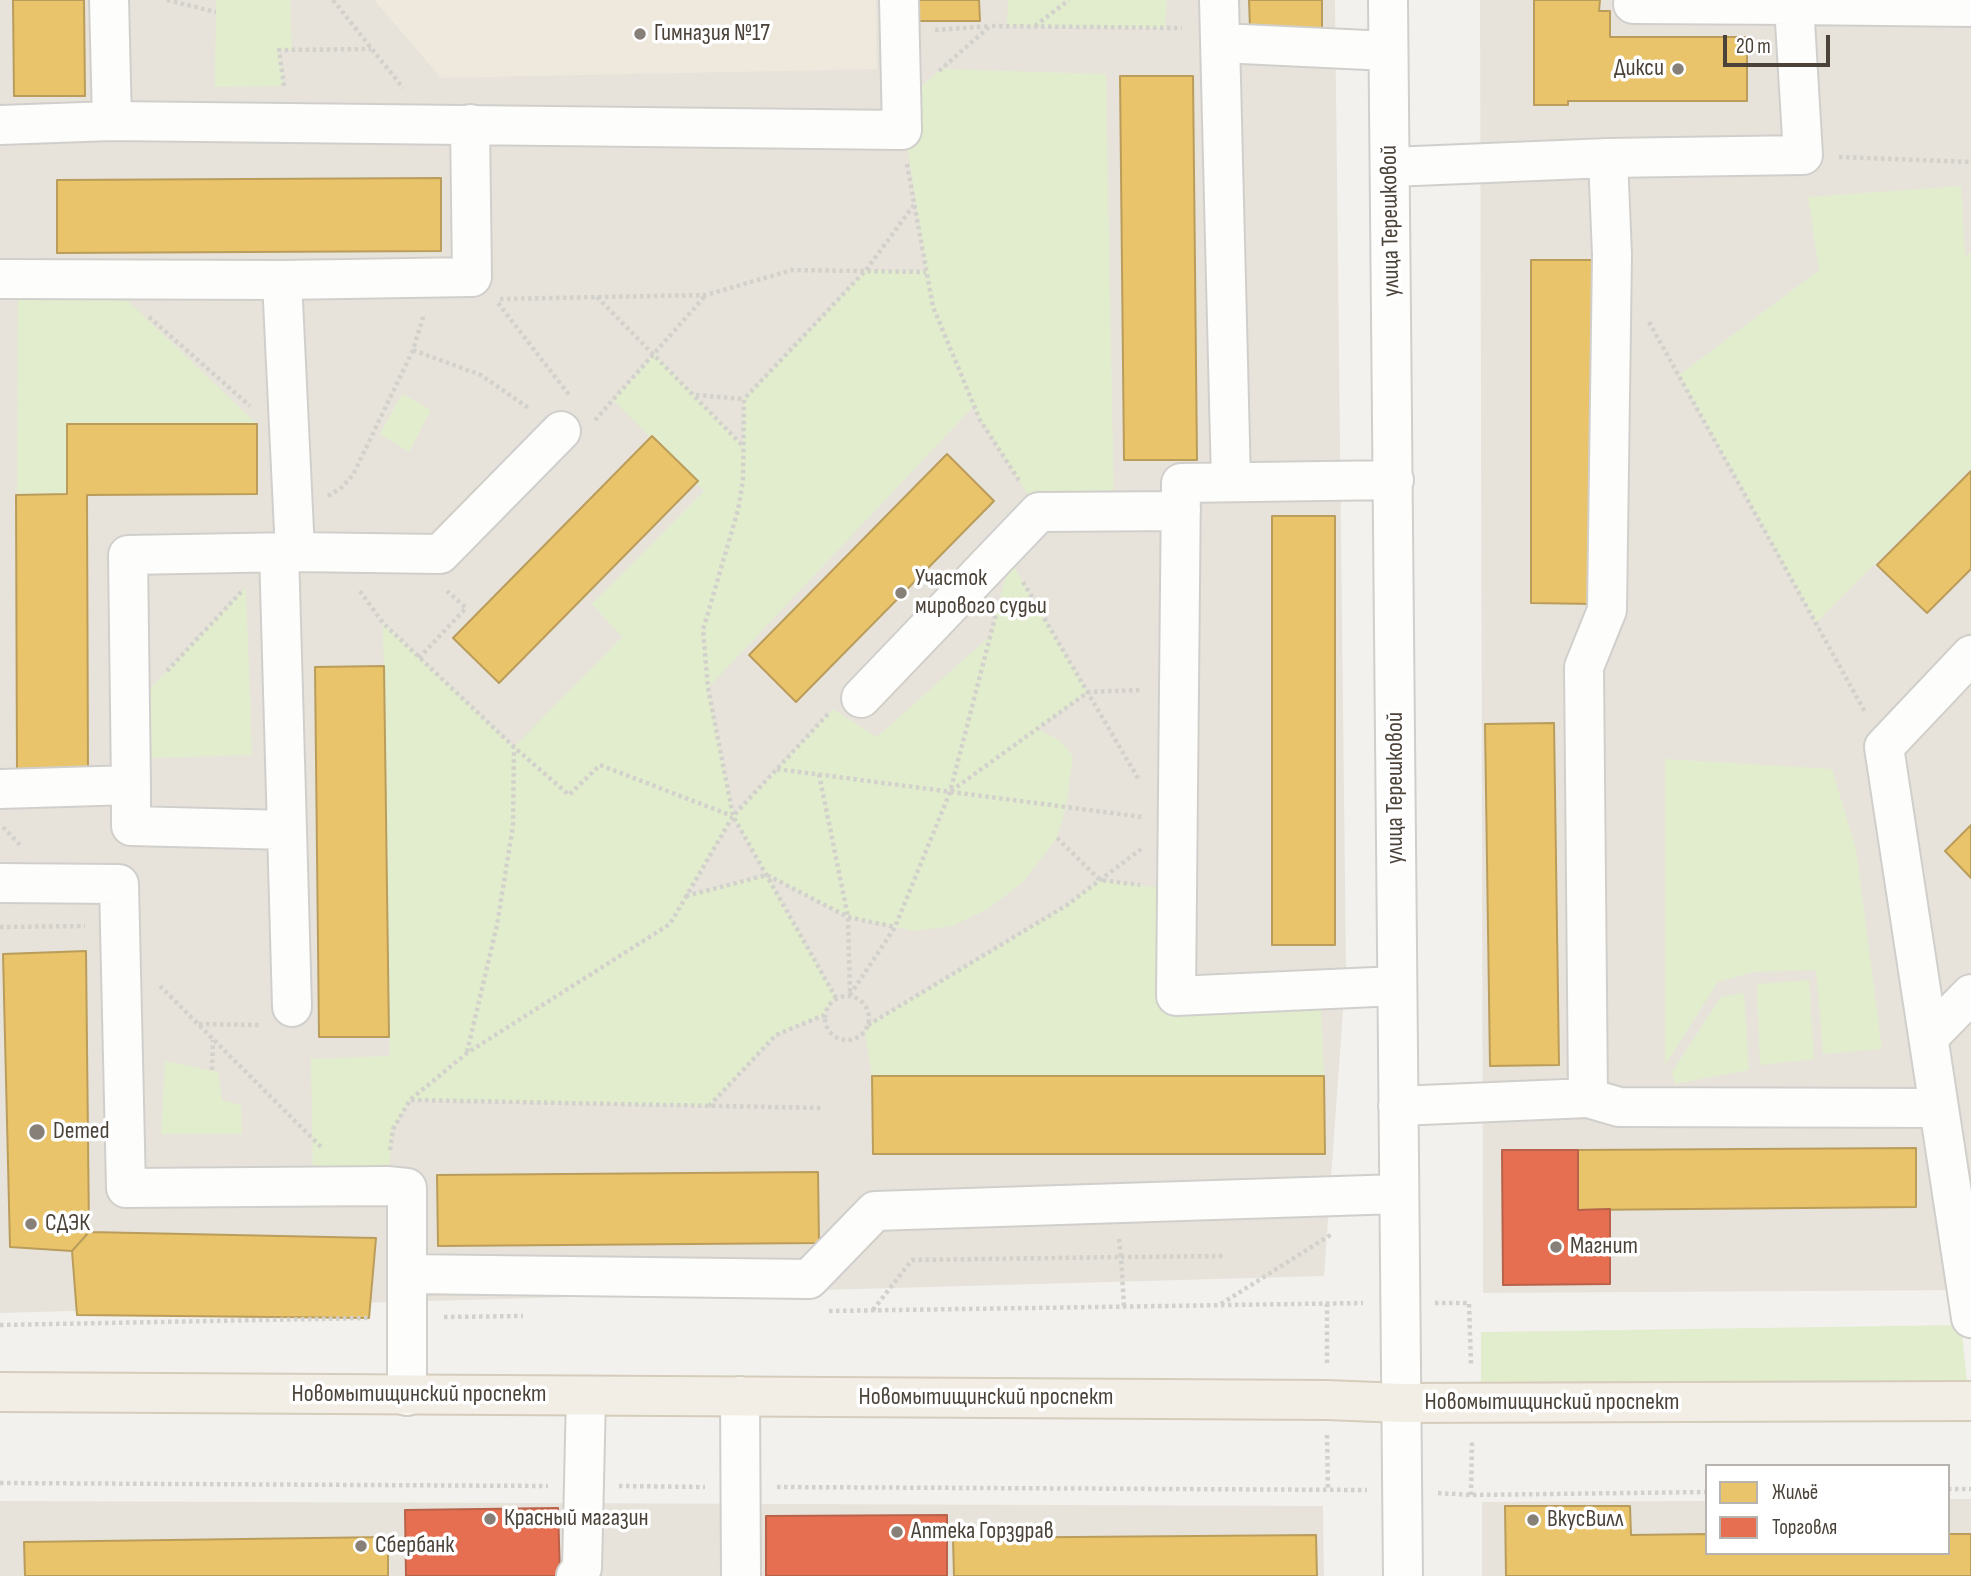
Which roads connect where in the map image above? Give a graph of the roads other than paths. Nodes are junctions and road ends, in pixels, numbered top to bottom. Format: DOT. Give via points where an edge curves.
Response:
graph roads {
  1 [pos="109,0"];
  2 [pos="1219,0"];
  3 [pos="1388,0"];
  4 [pos="1633,4"];
  5 [pos="1794,5"];
  6 [pos="1971,7"];
  7 [pos="899,16"];
  8 [pos="1221,43"];
  9 [pos="1388,51"];
  10 [pos="112,121"];
  11 [pos="470,124"];
  12 [pos="0,125"];
  13 [pos="1608,158"];
  14 [pos="1391,167"];
  15 [pos="0,279"];
  16 [pos="282,280"];
  17 [pos="568,417"];
  18 [pos="1394,480"];
  19 [pos="1231,482"];
  20 [pos="1181,511"];
  21 [pos="287,552"];
  22 [pos="1971,655"];
  23 [pos="861,698"];
  24 [pos="131,785"];
  25 [pos="0,789"];
  26 [pos="287,830"];
  27 [pos="0,883"];
  28 [pos="1397,986"];
  29 [pos="1971,994"];
  30 [pos="281,1016"];
  31 [pos="1928,1037"];
  32 [pos="1588,1098"];
  33 [pos="1398,1106"];
  34 [pos="1939,1108"];
  35 [pos="1399,1194"];
  36 [pos="407,1274"];
  37 [pos="1970,1308"];
  38 [pos="0,1392"];
  39 [pos="586,1395"];
  40 [pos="407,1396"];
  41 [pos="740,1396"];
  42 [pos="1971,1401"];
  43 [pos="1401,1403"];
  44 [pos="576,1576"];
  45 [pos="741,1576"];
  46 [pos="1403,1576"];
  1 -- 10 [label="street"];
  2 -- 8 [label="street"];
  3 -- 9 [label="street, улица Терешковой"];
  4 -- 5 [label="street"];
  5 -- 6 [label="street"];
  5 -- 13 [label="street" via="1803,155"];
  7 -- 11 [label="street" via="902,117"];
  8 -- 9 [label="street"];
  8 -- 19 [label="street"];
  9 -- 14 [label="street, улица Терешковой"];
  10 -- 11 [label="street"];
  10 -- 12 [label="street"];
  11 -- 16 [label="street" via="472,278"];
  13 -- 14 [label="street"];
  13 -- 32 [label="street" via="1612,255 1608,610 1584,667"];
  14 -- 18 [label="street, улица Терешковой"];
  15 -- 16 [label="street"];
  16 -- 21 [label="street" via="293,500"];
  17 -- 21 [label="street" via="440,554"];
  18 -- 19 [label="street"];
  18 -- 28 [label="street, улица Терешковой"];
  19 -- 20 [label="street" via="1181,483"];
  20 -- 23 [label="street" via="1039,512 1007,555"];
  20 -- 28 [label="street" via="1176,996"];
  21 -- 24 [label="street" via="128,555"];
  21 -- 26 [label="street"];
  22 -- 31 [label="street" via="1884,747"];
  24 -- 25 [label="street"];
  24 -- 26 [label="street" via="131,827"];
  26 -- 30 [label="street"];
  27 -- 36 [label="street" via="119,884 126,1188 407,1188"];
  28 -- 33 [label="street, улица Терешковой"];
  29 -- 31 [label="street"];
  31 -- 34 [label="street"];
  32 -- 33 [label="street"];
  32 -- 34 [label="street" via="1619,1107"];
  33 -- 35 [label="street, улица Терешковой"];
  34 -- 37 [label="street"];
  35 -- 36 [label="street" via="875,1211 809,1279"];
  35 -- 43 [label="street, улица Терешковой"];
  36 -- 40 [label="street"];
  38 -- 40 [label="main road, Новомытищинский проспект"];
  39 -- 40 [label="main road, Новомытищинский проспект"];
  39 -- 41 [label="main road, Новомытищинский проспект"];
  39 -- 44 [label="street" via="582,1568"];
  41 -- 43 [label="main road, Новомытищинский проспект"];
  41 -- 45 [label="street"];
  42 -- 43 [label="main road, Новомытищинский проспект"];
  43 -- 46 [label="street, улица Терешковой"];
}
